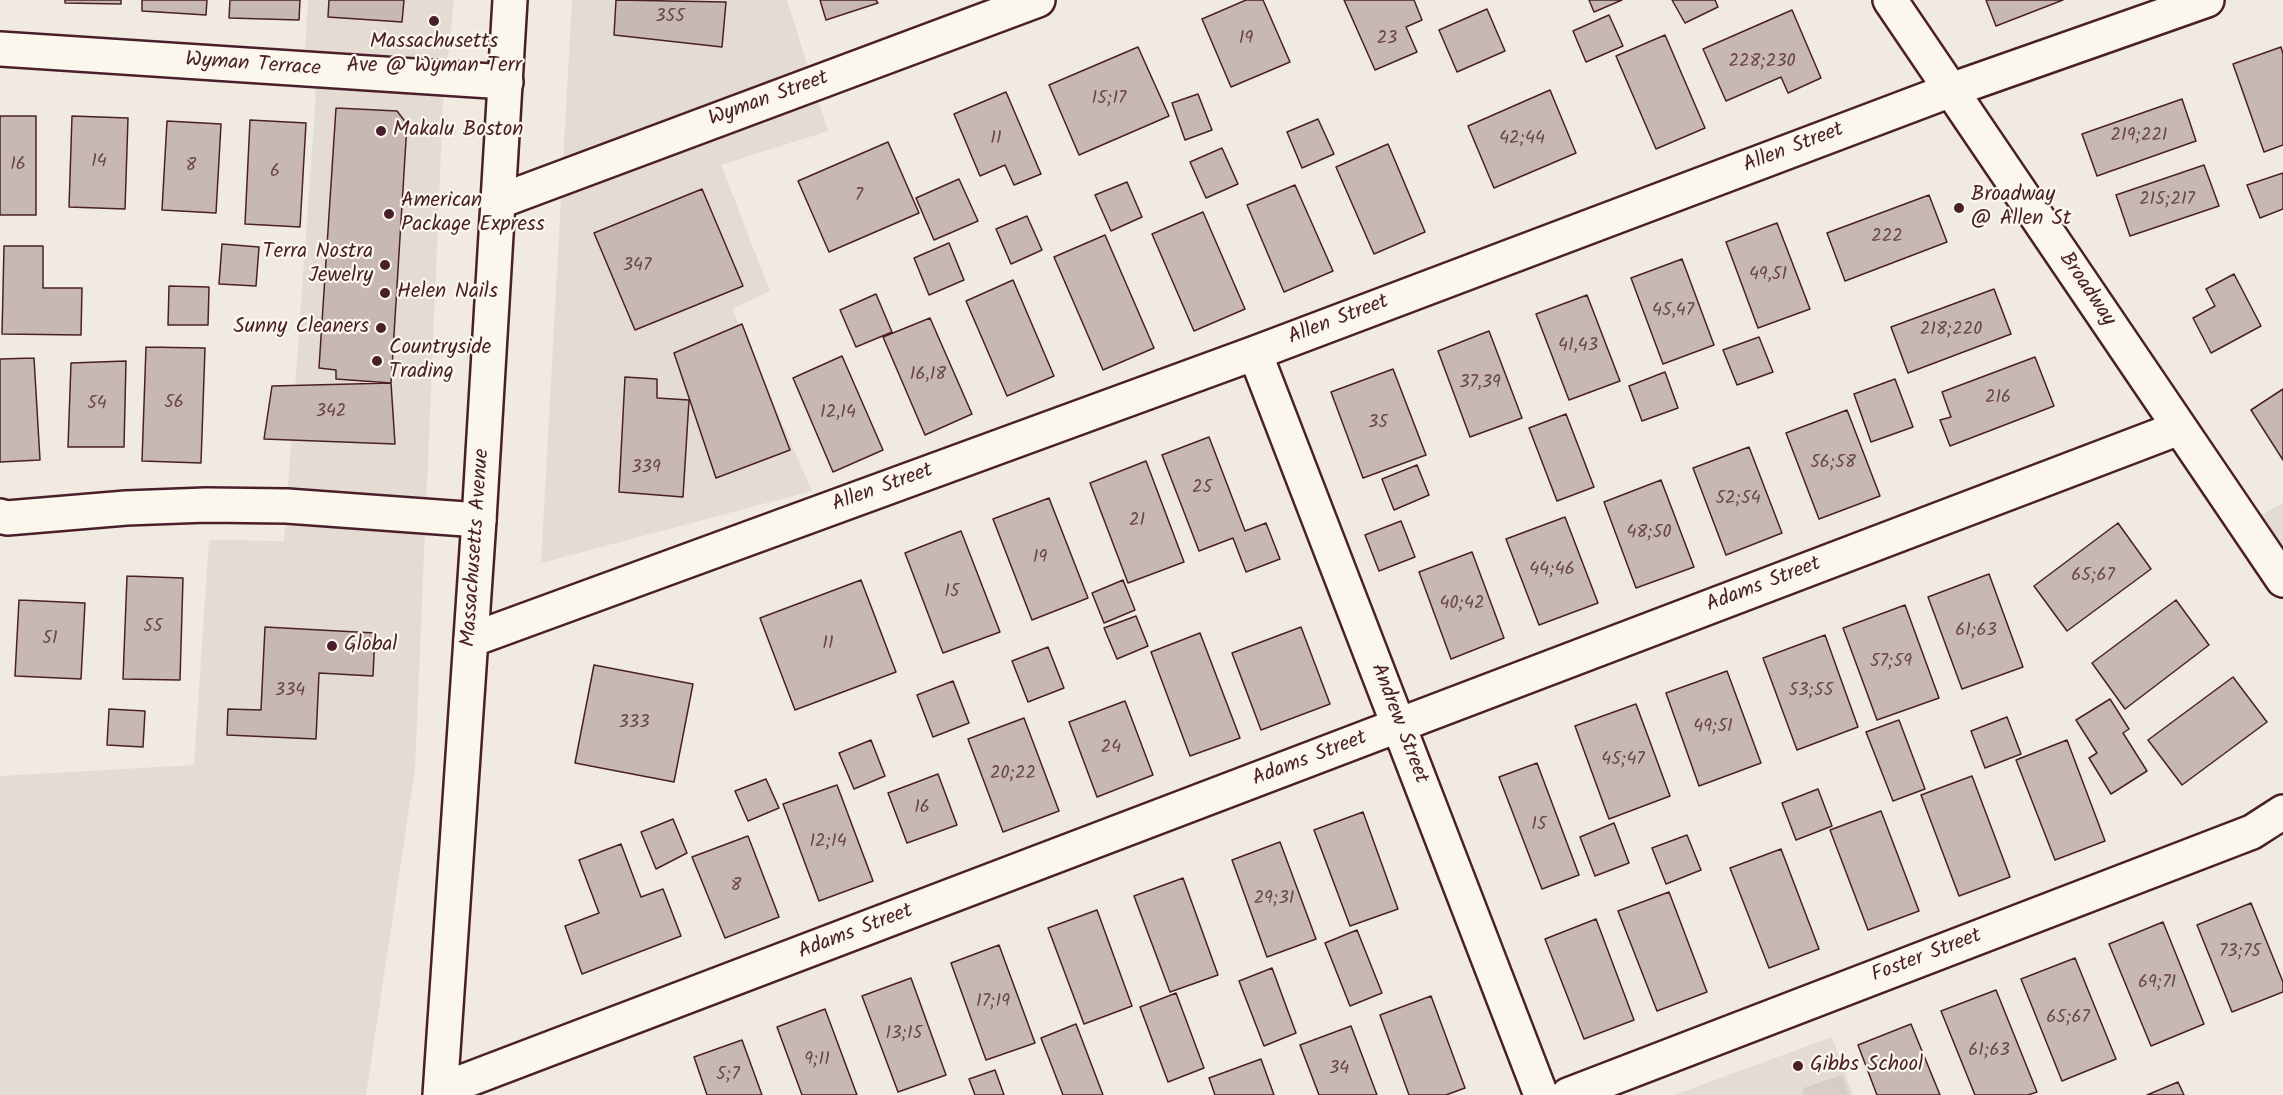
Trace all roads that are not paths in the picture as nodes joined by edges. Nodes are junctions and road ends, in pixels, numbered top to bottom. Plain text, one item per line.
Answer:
1 (510, 0) edge
2 (1038, 0) edge
3 (1890, 0) edge
4 (2207, 0) edge
5 (0, 49) edge
6 (506, 82) junction
7 (1951, 90) junction
8 (500, 201) junction
9 (1255, 353) junction
10 (2179, 428) junction
11 (0, 516) edge
12 (479, 520) junction
13 (2283, 580) edge
14 (471, 640) junction
15 (1399, 726) junction
16 (2283, 812) edge
17 (440, 1092) edge
18 (1541, 1095) edge
19 (1568, 1095) edge

1 - 6 main road, Massachusetts Avenue
2 - 8 main road, Wyman Street
3 - 7 main road, Broadway
4 - 7 main road, Allen Street
5 - 6 main road, Wyman Terrace
6 - 8 main road, Massachusetts Avenue
7 - 9 main road, Allen Street
7 - 10 main road, Broadway
8 - 12 main road, Massachusetts Avenue
9 - 14 main road, Allen Street
9 - 15 main road, Andrew Street
10 - 13 main road, Broadway
10 - 15 main road, Adams Street
11 - 12 main road
12 - 14 main road, Massachusetts Avenue
14 - 17 main road, Massachusetts Avenue
15 - 17 main road, Adams Street
15 - 18 main road, Andrew Street
16 - 19 main road, Foster Street

